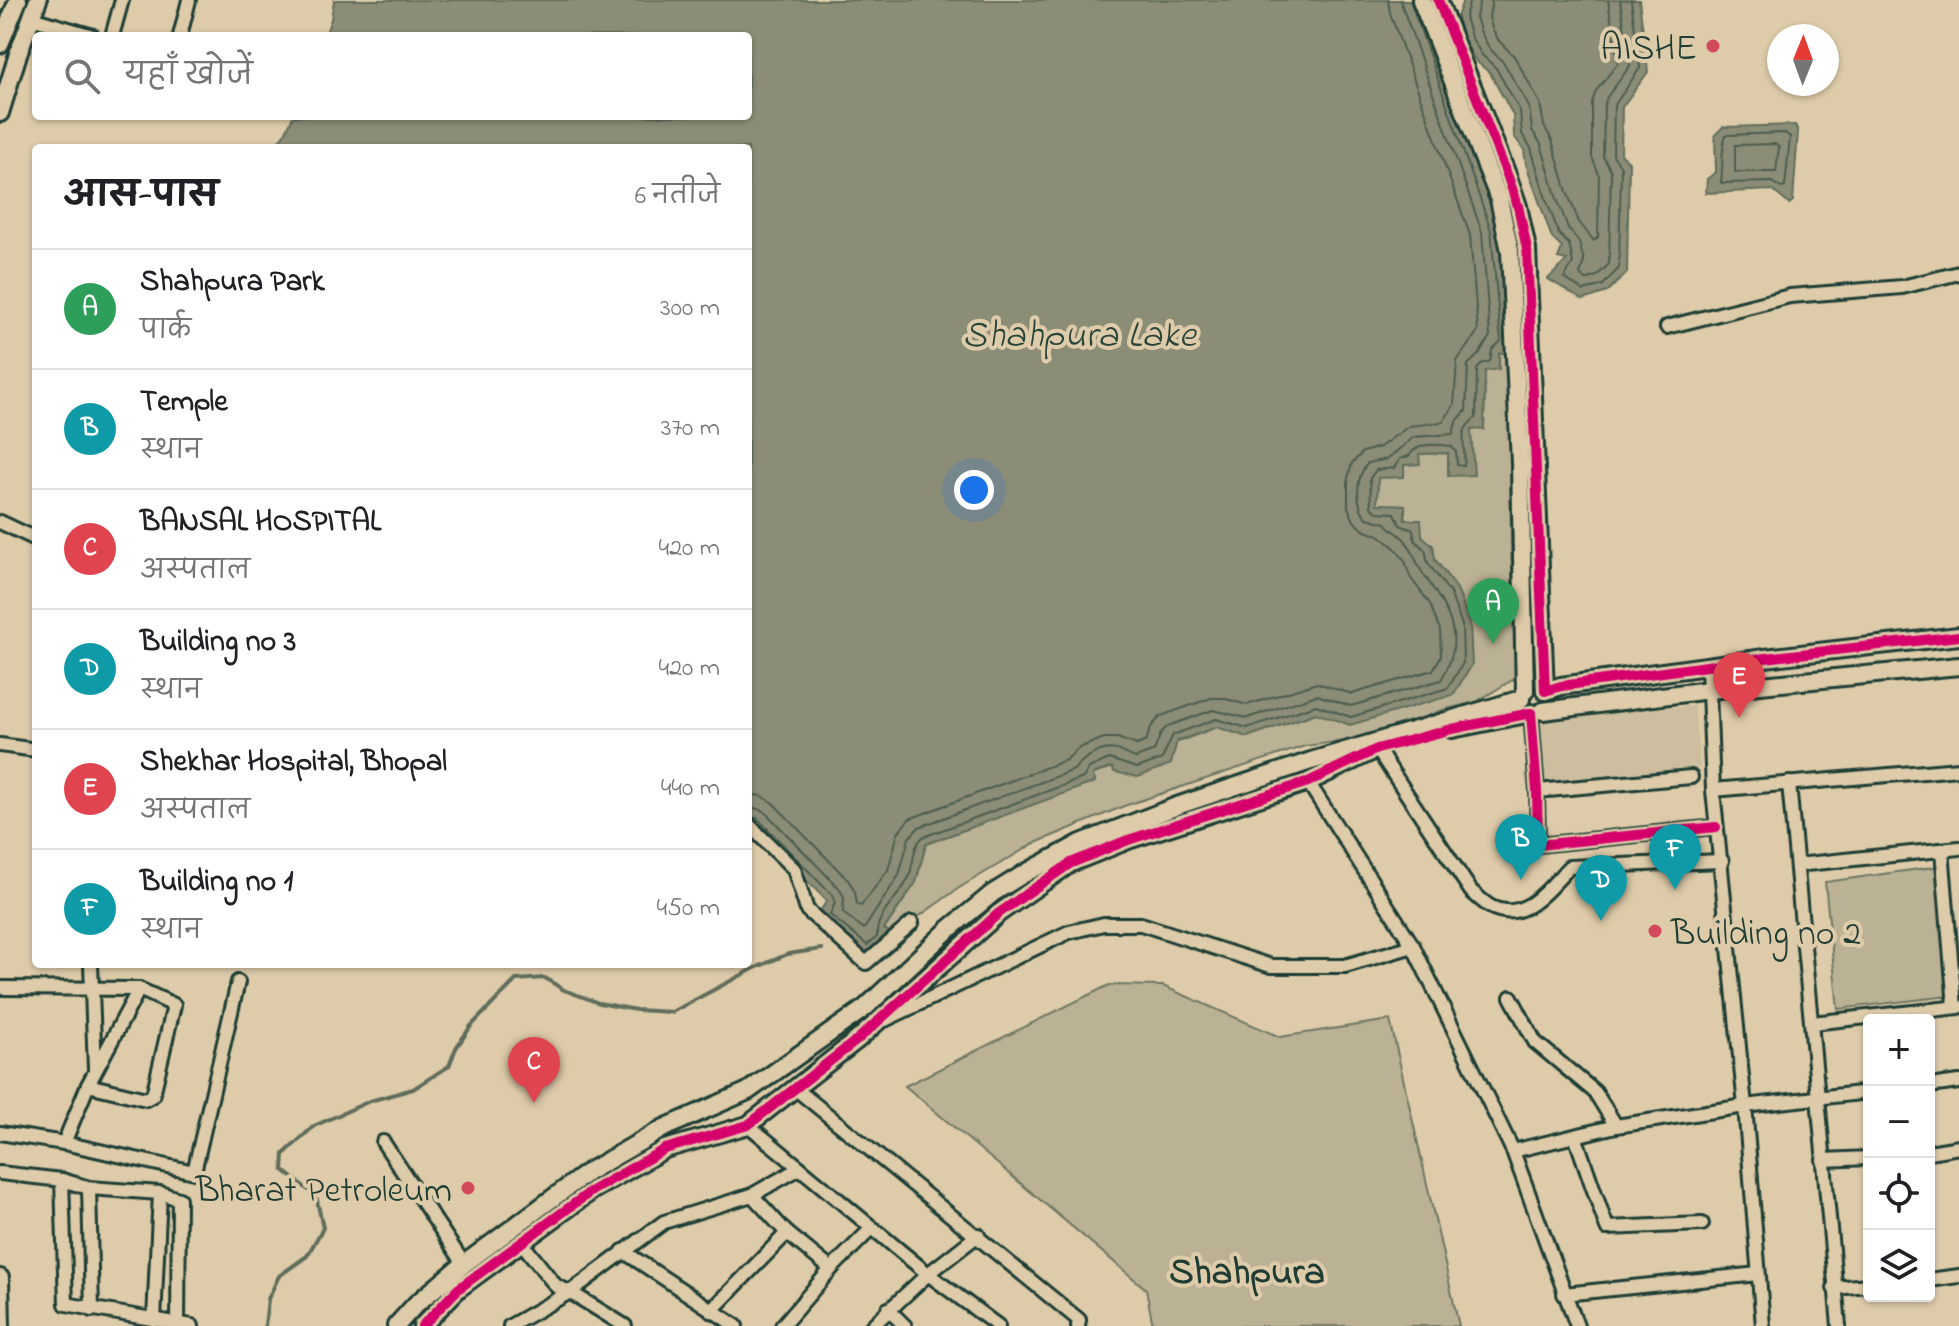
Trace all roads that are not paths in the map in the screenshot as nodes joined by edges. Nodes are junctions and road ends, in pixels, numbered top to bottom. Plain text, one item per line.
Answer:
1 (18, 0) edge
2 (38, 0) edge
3 (122, 0) edge
4 (189, 0) edge
5 (1421, 0) edge
6 (1438, 0) edge
7 (31, 18) junction
8 (79, 32) edge
9 (113, 32) edge
10 (181, 32) edge
11 (0, 44) edge
12 (0, 113) edge
13 (1959, 273) edge
14 (1667, 327) dead end
15 (0, 522) edge
16 (32, 537) edge
17 (1959, 636) edge
18 (1708, 666) junction
19 (1959, 666) edge
20 (1709, 690) junction
21 (1545, 691) junction
22 (1530, 704) junction
23 (0, 745) edge
24 (32, 749) edge
25 (1377, 749) junction
26 (1959, 769) edge
27 (1691, 777) dead end
28 (1308, 782) junction
29 (1789, 783) junction
30 (1713, 790) junction
31 (1537, 791) junction
32 (1716, 827) junction
33 (752, 828) edge
34 (1959, 848) edge
35 (1942, 850) junction
36 (1722, 861) junction
37 (1797, 865) junction
38 (912, 923) dead end
39 (1413, 946) junction
40 (91, 968) edge
41 (238, 982) dead end
42 (91, 987) junction
43 (0, 988) edge
44 (139, 989) junction
45 (1511, 997) dead end
46 (1957, 1007) edge
47 (865, 1008) junction
48 (1812, 1023) junction
49 (870, 1027) junction
50 (95, 1072) junction
51 (1959, 1082) edge
52 (88, 1085) junction
53 (1935, 1085) edge
54 (796, 1089) junction
55 (1863, 1093) edge
56 (1817, 1098) junction
57 (1745, 1106) junction
58 (748, 1125) junction
59 (1616, 1126) junction
60 (0, 1133) edge
61 (1575, 1136) junction
62 (383, 1142) dead end
63 (64, 1143) junction
64 (1959, 1147) edge
65 (1513, 1151) junction
66 (1935, 1151) edge
67 (1863, 1158) edge
68 (1823, 1160) junction
69 (800, 1168) junction
70 (0, 1173) edge
71 (62, 1180) junction
72 (89, 1188) junction
73 (160, 1193) junction
74 (752, 1195) junction
75 (1702, 1224) dead end
76 (872, 1228) junction
77 (787, 1233) junction
78 (978, 1235) junction
79 (521, 1242) junction
80 (623, 1251) junction
81 (464, 1264) junction
82 (831, 1269) junction
83 (928, 1274) junction
84 (1758, 1274) junction
85 (1959, 1276) edge
86 (0, 1278) edge
87 (1935, 1279) edge
88 (1863, 1286) edge
89 (1834, 1288) junction
90 (570, 1292) junction
91 (1564, 1294) junction
92 (888, 1309) junction
93 (92, 1310) junction
94 (711, 1311) junction
95 (154, 1320) junction
96 (178, 1324) edge
97 (1, 1326) edge
98 (192, 1326) edge
99 (396, 1326) edge
100 (422, 1326) edge
101 (510, 1326) edge
102 (625, 1326) edge
103 (736, 1326) edge
104 (782, 1326) edge
105 (872, 1326) edge
106 (905, 1326) edge
107 (998, 1326) edge
108 (1078, 1326) edge
109 (1577, 1326) edge
110 (1763, 1326) edge
111 (1839, 1326) edge

1 - 11 street
2 - 7 street
3 - 9 street
4 - 10 street
5 - 22 street
6 - 21 street
7 - 8 street
7 - 12 street
13 - 14 street
15 - 16 street
17 - 18 street
18 - 20 street
18 - 21 street
19 - 20 street
20 - 22 street
20 - 30 street
21 - 22 street
22 - 25 street
22 - 31 street
22 - 47 street
23 - 24 street
25 - 28 street
25 - 36 street
26 - 29 street
27 - 31 street
28 - 39 street
28 - 49 street
29 - 30 street
29 - 37 street
30 - 32 street
31 - 32 street
32 - 36 street
33 - 38 street
34 - 35 street
35 - 37 street
35 - 46 street
36 - 57 street
37 - 48 street
39 - 49 street
39 - 65 street
40 - 42 street
41 - 63 street
42 - 43 street
42 - 44 street
42 - 50 street
44 - 50 street
44 - 52 street
45 - 59 street
46 - 48 street
47 - 49 street
47 - 81 street
48 - 56 street
49 - 54 street
50 - 52 street
51 - 53 street
52 - 63 street
54 - 58 street
54 - 78 street
55 - 56 street
56 - 57 street
56 - 68 street
57 - 59 street
57 - 84 street
58 - 69 street
58 - 79 street
59 - 61 street
60 - 63 street
61 - 65 street
61 - 75 street
62 - 81 street
64 - 66 street
65 - 91 street
67 - 68 street
68 - 89 street
69 - 74 street
69 - 76 street
70 - 71 street
71 - 72 street
71 - 93 street
72 - 73 street
72 - 93 street
73 - 95 street
73 - 96 street
74 - 77 street
74 - 80 street
76 - 82 street
76 - 83 street
77 - 82 street
77 - 94 street
78 - 83 street
78 - 108 street
79 - 90 street
79 - 100 street
80 - 90 street
80 - 94 street
81 - 99 street
82 - 104 street
83 - 92 street
83 - 107 street
84 - 91 street
84 - 110 street
85 - 87 street
86 - 97 street
88 - 89 street
89 - 111 street
90 - 101 street
90 - 102 street
91 - 109 street
92 - 105 street
92 - 106 street
93 - 95 street
94 - 103 street
95 - 96 street
96 - 98 street

